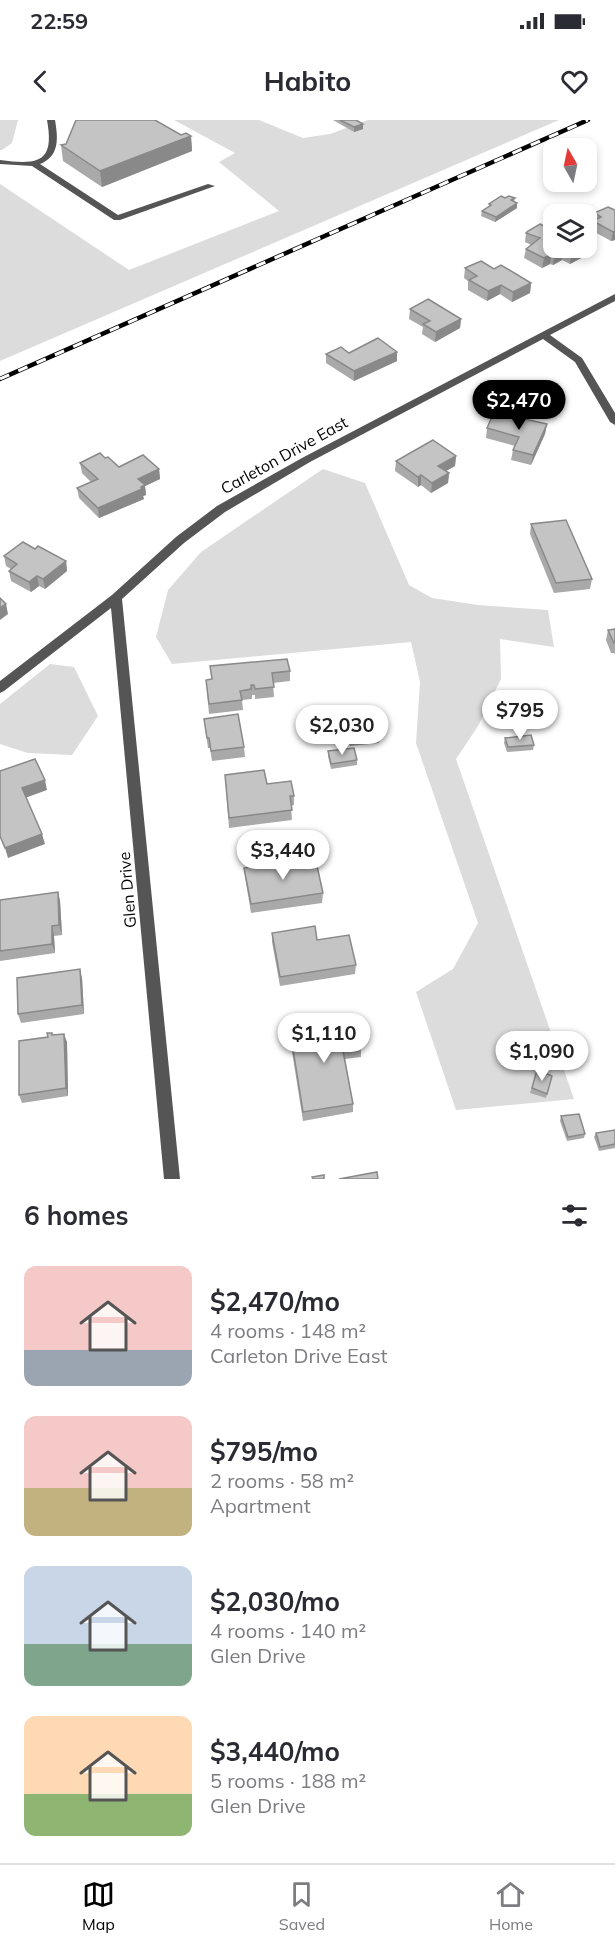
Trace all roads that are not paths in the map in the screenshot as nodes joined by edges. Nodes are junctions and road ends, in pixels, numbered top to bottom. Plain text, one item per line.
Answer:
1 (51, 120) edge
2 (0, 162) edge
3 (34, 165) junction
4 (211, 186) dead end
5 (615, 297) edge
6 (544, 335) junction
7 (615, 422) edge
8 (116, 598) junction
9 (0, 688) edge
10 (172, 1179) edge

1 - 3 street
2 - 3 street
3 - 4 street
5 - 6 street, Carleton Drive East
6 - 7 street
6 - 8 street, Carleton Drive East
8 - 9 street, Carleton Drive East
8 - 10 street, Glen Drive

